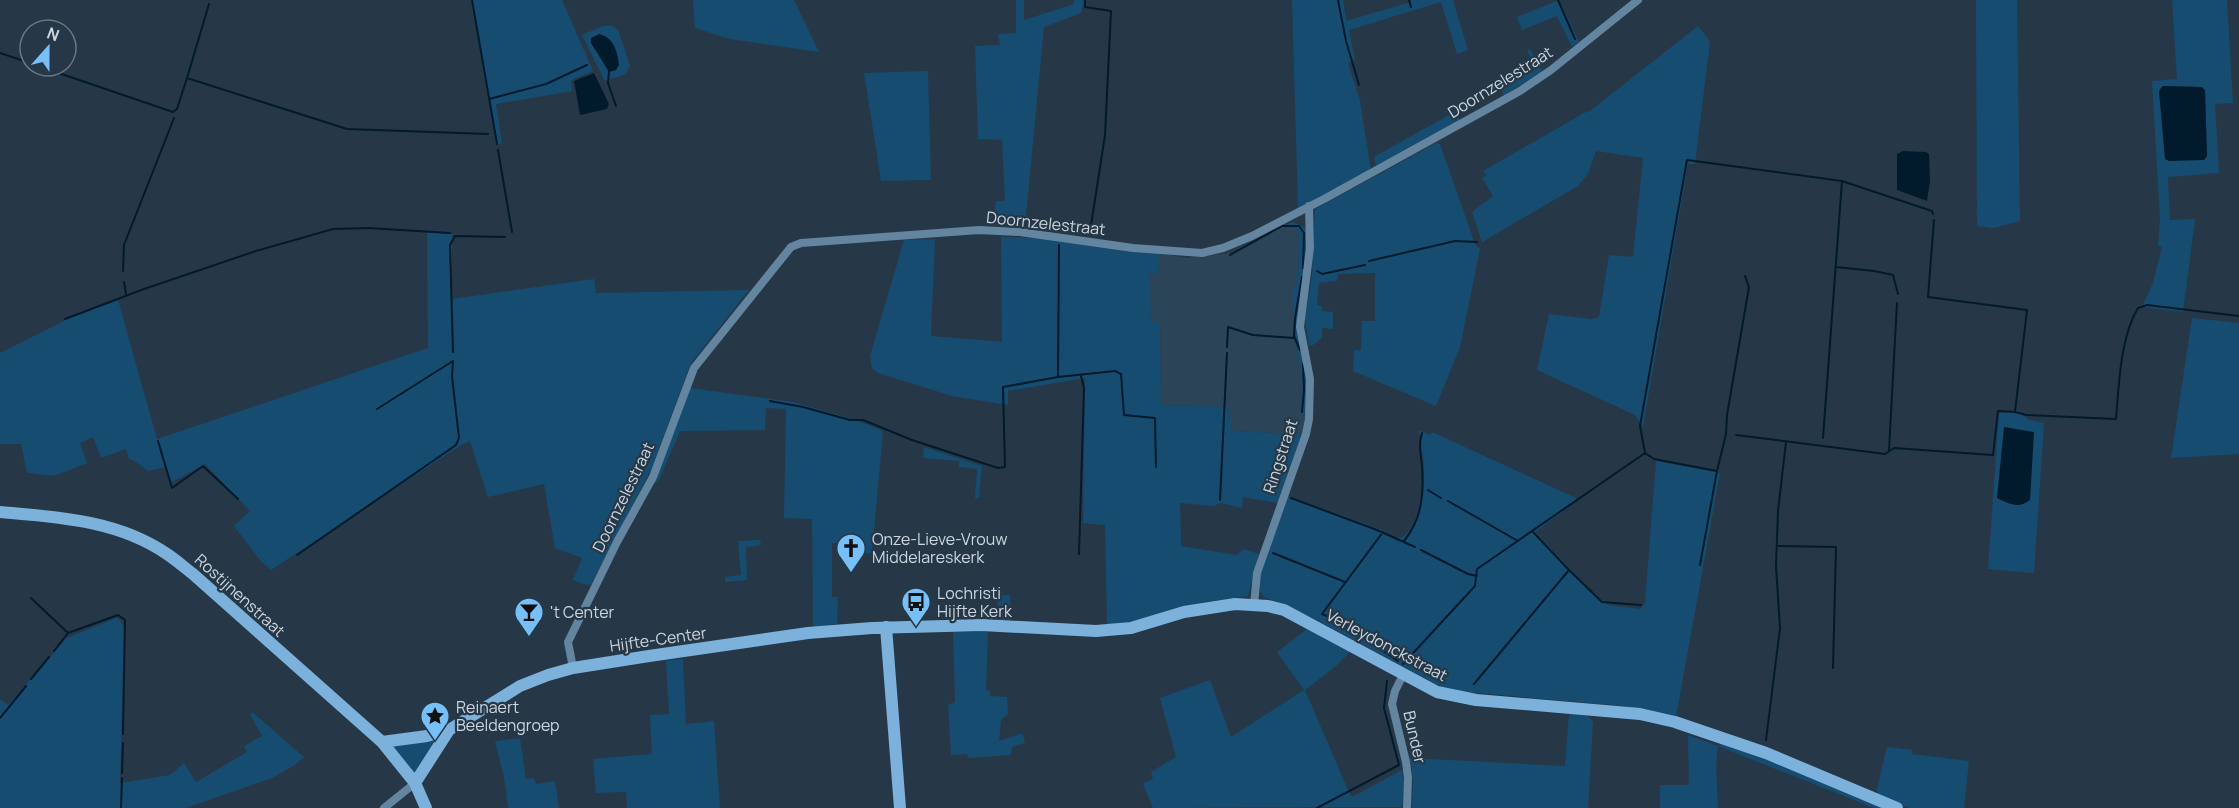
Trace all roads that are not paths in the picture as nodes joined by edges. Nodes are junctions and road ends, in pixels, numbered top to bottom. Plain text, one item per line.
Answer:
1 (1638, 0) edge
2 (1309, 206) junction
3 (1291, 216) junction
4 (1310, 227) junction
5 (0, 512) edge
6 (1254, 605) junction
7 (886, 627) junction
8 (573, 668) junction
9 (1403, 675) junction
10 (449, 730) junction
11 (382, 742) junction
12 (415, 783) junction
13 (384, 808) edge
14 (426, 808) edge
15 (900, 808) edge
16 (1407, 808) edge
17 (1897, 808) edge

1 - 2 street, Doornzelestraat
2 - 3 street, Doornzelestraat
2 - 4 street, Ringstraat
3 - 4 street
3 - 8 street, Doornzelestraat
4 - 6 street, Ringstraat
5 - 11 street, Rostijnenstraat
6 - 7 street, Verleydonckstraat
6 - 9 street, Verleydonckstraat
7 - 8 street, Hijfte-Center
7 - 15 street
8 - 10 street, Hijfte-Center
9 - 16 street, Bunder
9 - 17 street, Verleydonckstraat
10 - 11 street, Hijfte-Center
10 - 12 street, Hijfte-Center
11 - 12 street, Rostijnenstraat
12 - 13 street
12 - 14 street, Rostijnenstraat

